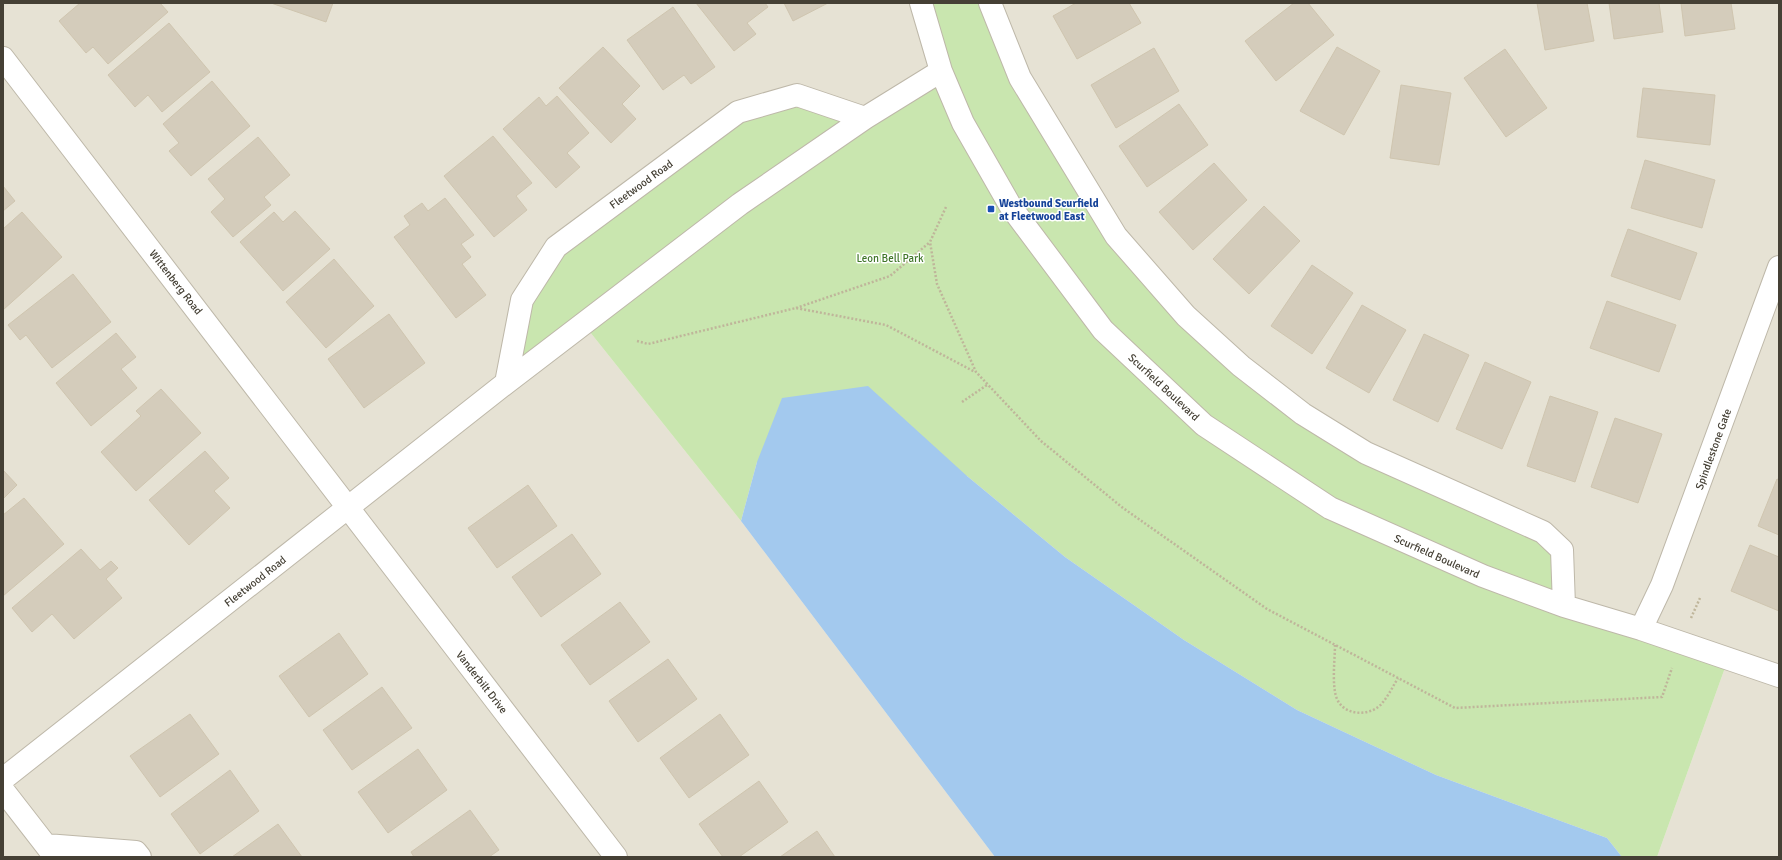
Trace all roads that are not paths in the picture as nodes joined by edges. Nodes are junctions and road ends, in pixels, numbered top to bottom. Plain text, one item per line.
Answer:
1 (921, 3) edge
2 (990, 3) edge
3 (3, 58) edge
4 (941, 71) junction
5 (865, 118) junction
6 (1779, 267) edge
7 (506, 383) junction
8 (348, 507) junction
9 (1564, 606) junction
10 (1641, 629) junction
11 (1779, 676) edge
12 (3, 779) edge
13 (3, 790) edge
14 (51, 851) edge
15 (140, 857) edge
16 (616, 857) edge

1 - 4 street, Scurfield Boulevard
2 - 9 street
3 - 8 street, Wittenberg Road
4 - 5 street, Fleetwood Road
4 - 9 street, Scurfield Boulevard
5 - 7 street, Fleetwood Road
5 - 7 street, Fleetwood Road
6 - 10 street, Spindlestone Gate
7 - 8 street, Fleetwood Road
8 - 12 street, Fleetwood Road
8 - 16 street, Vanderbilt Drive
9 - 10 street, Scurfield Boulevard
10 - 11 street, Scurfield Boulevard
13 - 14 street
14 - 15 street

